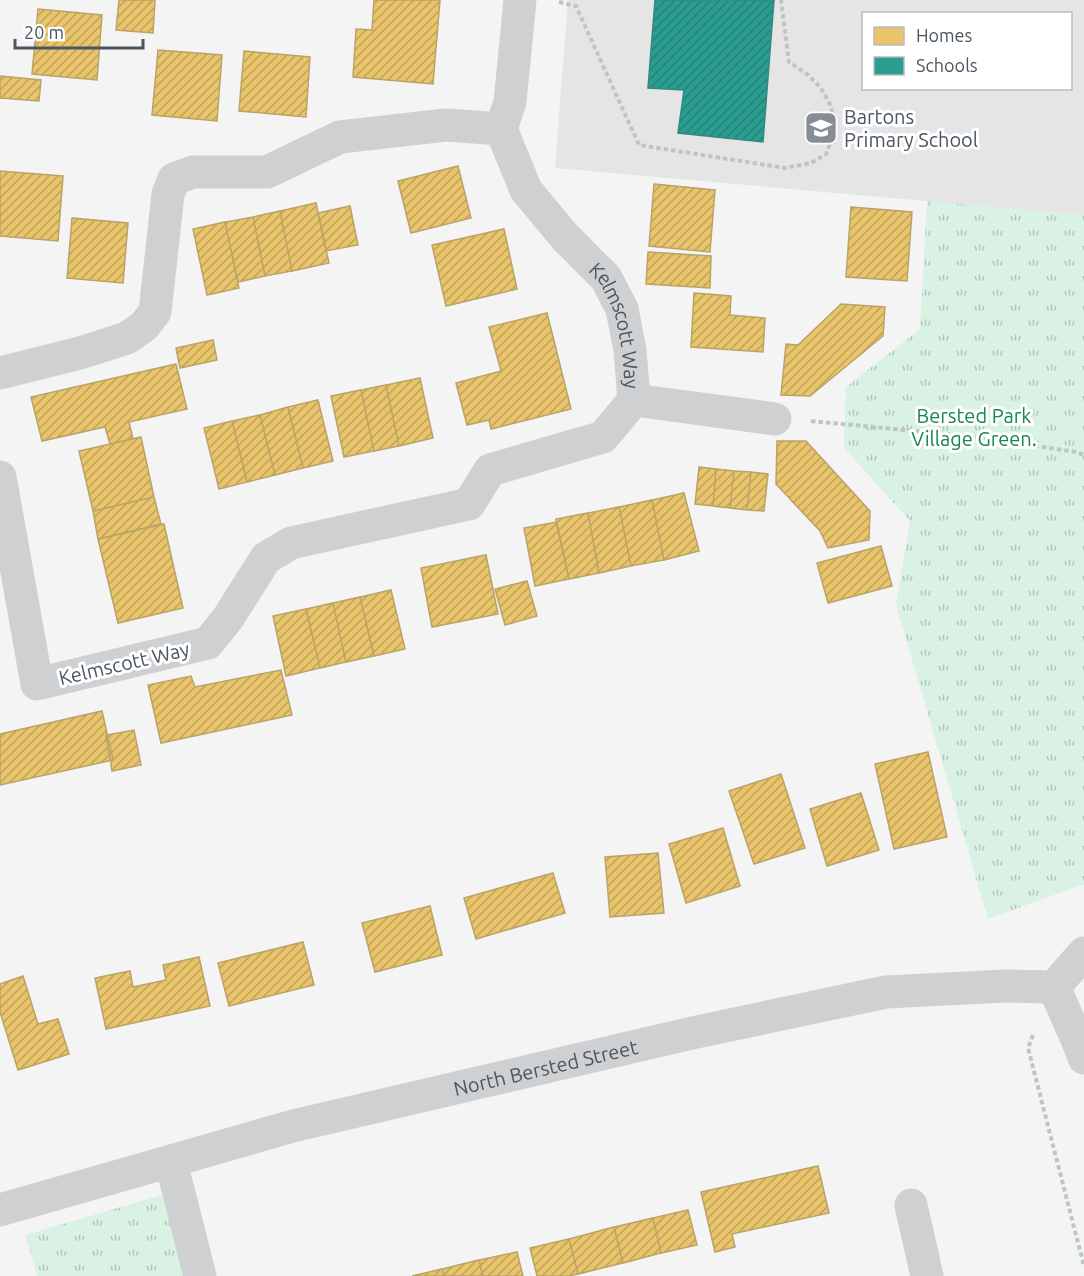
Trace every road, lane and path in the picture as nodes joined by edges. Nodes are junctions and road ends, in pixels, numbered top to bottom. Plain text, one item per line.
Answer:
1 (520, 0) edge
2 (550, 0) edge
3 (781, 0) edge
4 (501, 129) junction
5 (0, 372) edge
6 (634, 400) junction
7 (775, 419) joint
8 (1084, 455) edge
9 (0, 477) edge
10 (1084, 952) edge
11 (1054, 987) junction
12 (1084, 1058) edge
13 (171, 1162) junction
14 (912, 1205) dead end
15 (0, 1210) edge
16 (1084, 1266) edge
17 (200, 1276) edge
18 (927, 1276) edge

1 - 4 street
2 - 3 path
4 - 5 street
4 - 6 street, Kelmscott Way
6 - 7 street
6 - 9 street, Kelmscott Way
7 - 8 path
10 - 11 street
11 - 12 street
11 - 13 street, North Bersted Street
11 - 16 path
13 - 15 street, North Bersted Street
13 - 17 street
14 - 18 street

